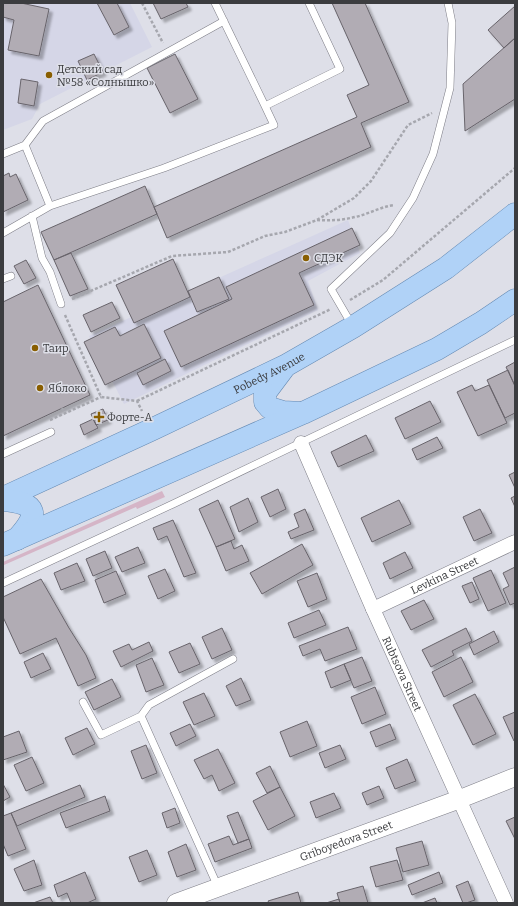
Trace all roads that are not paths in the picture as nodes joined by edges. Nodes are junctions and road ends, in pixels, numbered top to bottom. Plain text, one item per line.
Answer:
1 (215, 3) edge
2 (309, 3) edge
3 (448, 3) edge
4 (224, 21) junction
5 (265, 106) junction
6 (25, 145) junction
7 (3, 154) edge
8 (50, 206) junction
9 (515, 214) edge
10 (32, 216) junction
11 (3, 233) edge
12 (11, 276) dead end
13 (3, 279) edge
14 (515, 300) edge
15 (61, 304) road end
16 (353, 327) junction
17 (515, 340) edge
18 (285, 366) junction
19 (302, 413) junction
20 (51, 432) dead end
21 (301, 443) junction
22 (3, 454) edge
23 (3, 499) edge
24 (10, 542) edge
25 (515, 542) edge
26 (3, 583) edge
27 (373, 609) junction
28 (233, 659) dead end
29 (83, 702) dead end
30 (141, 716) junction
31 (515, 777) edge
32 (460, 799) junction
33 (218, 887) junction
34 (176, 903) edge
35 (506, 903) edge

1 - 4 lane
2 - 5 lane
3 - 16 lane
4 - 5 lane
4 - 6 lane
5 - 8 lane
6 - 7 lane
6 - 8 lane
8 - 10 lane
9 - 16 main road, Pobedy Avenue
10 - 11 lane
10 - 15 lane
12 - 13 lane
14 - 19 main road
16 - 18 main road, Pobedy Avenue
17 - 21 lane
18 - 19 main road
18 - 23 main road, Pobedy Avenue
19 - 24 main road
20 - 22 lane
21 - 26 lane
21 - 27 street, Rubtsova Street
23 - 24 main road
25 - 27 street, Levkina Street
27 - 32 street, Rubtsova Street
28 - 30 lane
29 - 30 lane
30 - 33 lane
31 - 32 street, Griboyedova Street
32 - 33 street, Griboyedova Street
32 - 35 street, Rubtsova Street
33 - 34 street, Griboyedova Street

